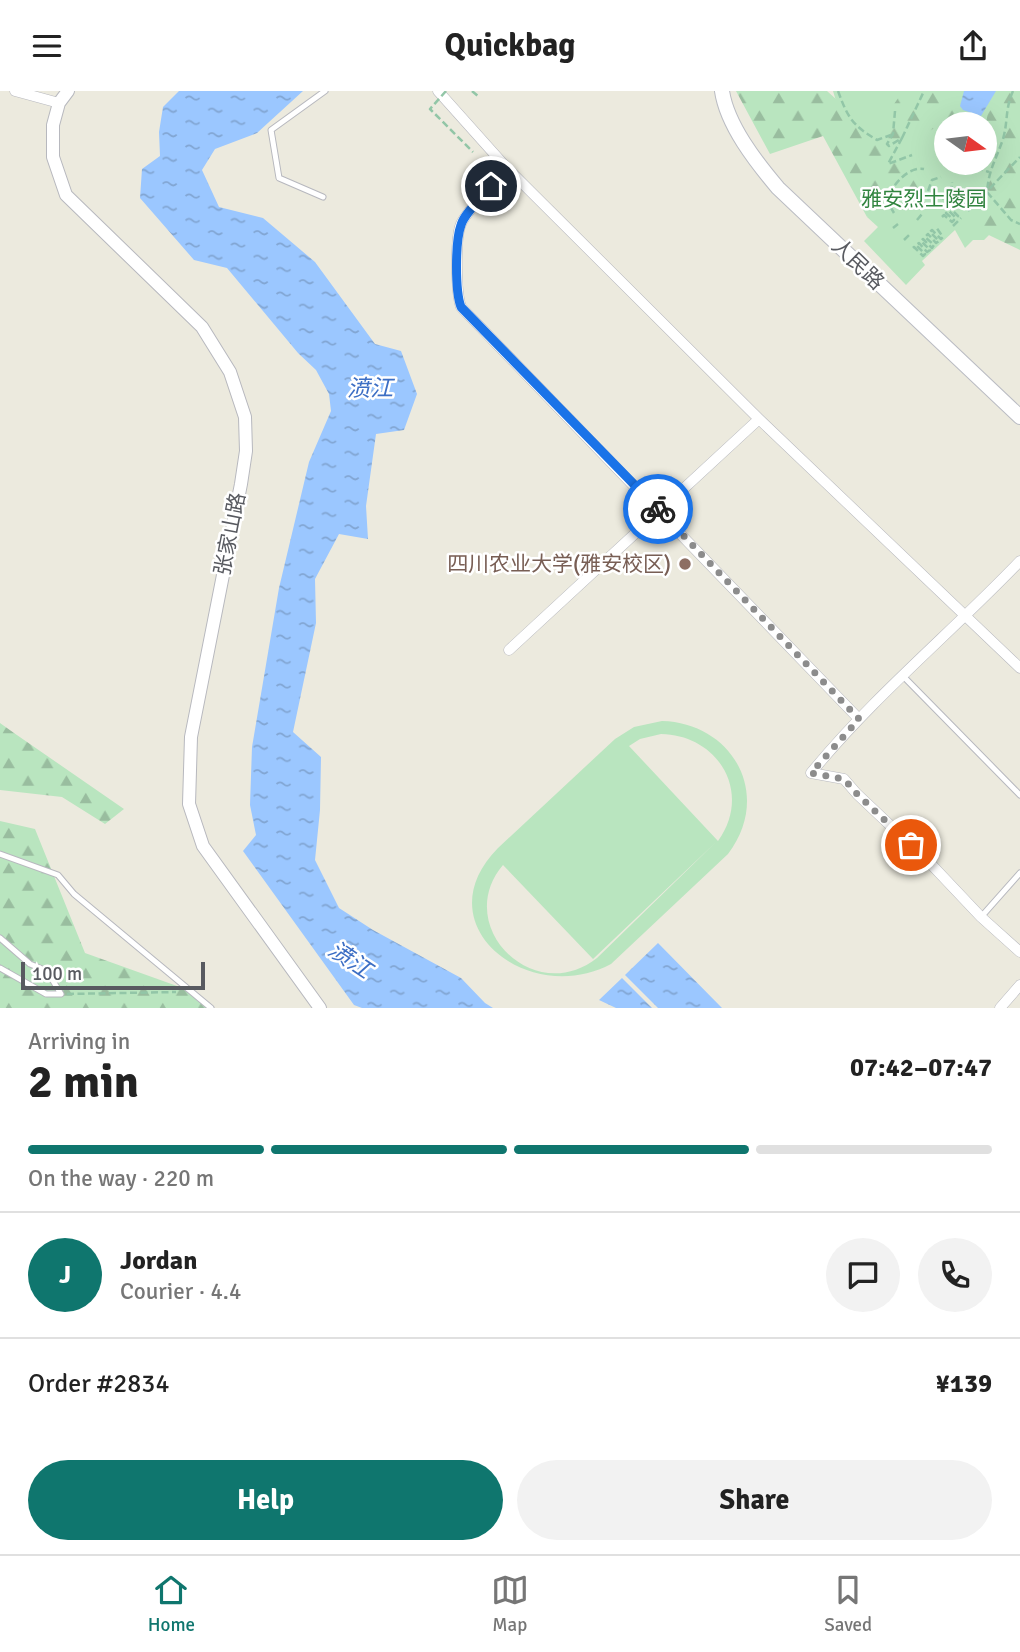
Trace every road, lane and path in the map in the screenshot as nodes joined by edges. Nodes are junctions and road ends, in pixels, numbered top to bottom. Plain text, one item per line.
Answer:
1 (15, 91) edge
2 (68, 91) edge
3 (325, 91) edge
4 (438, 91) edge
5 (446, 91) edge
6 (472, 91) edge
7 (722, 91) edge
8 (838, 91) edge
9 (924, 91) edge
10 (1013, 91) edge
11 (479, 97) dead end
12 (59, 103) junction
13 (895, 111) dead end
14 (892, 134) junction
15 (902, 138) junction
16 (998, 151) edge
17 (473, 152) dead end
18 (912, 155) dead end
19 (1020, 157) edge
20 (506, 167) junction
21 (924, 169) dead end
22 (989, 175) edge
23 (941, 177) dead end
24 (952, 182) dead end
25 (963, 189) dead end
26 (928, 191) dead end
27 (987, 192) junction
28 (323, 197) dead end
29 (942, 199) dead end
30 (968, 211) dead end
31 (894, 213) dead end
32 (922, 214) dead end
33 (942, 217) dead end
34 (961, 218) dead end
35 (917, 220) dead end
36 (898, 224) dead end
37 (1020, 224) edge
38 (953, 226) dead end
39 (936, 227) dead end
40 (893, 228) dead end
41 (909, 235) dead end
42 (904, 240) dead end
43 (913, 249) dead end
44 (1020, 417) edge
45 (759, 419) junction
46 (660, 511) junction
47 (1020, 561) edge
48 (966, 616) junction
49 (509, 650) dead end
50 (1020, 668) edge
51 (902, 675) junction
52 (859, 719) junction
53 (1020, 795) edge
54 (0, 855) edge
55 (1020, 873) edge
56 (981, 917) junction
57 (0, 938) edge
58 (1020, 952) edge
59 (0, 968) edge
60 (1020, 985) edge
61 (191, 991) junction
62 (61, 994) junction
63 (211, 1008) edge
64 (320, 1008) edge
65 (1000, 1008) edge

1 - 12 street
2 - 12 street, 张家山路
3 - 28 lane
4 - 20 street
5 - 17 path, bridge
6 - 11 path
7 - 44 main road, 人民路
8 - 14 path
9 - 15 path
10 - 16 path
12 - 64 street, 张家山路
13 - 14 path
14 - 15 path
15 - 18 path
19 - 27 path
20 - 45 street
20 - 46 street
21 - 31 path
22 - 27 path
23 - 26 path
24 - 29 path
25 - 33 path
27 - 30 path
27 - 37 path
32 - 35 path
34 - 38 path
36 - 40 path
39 - 43 path
41 - 42 path
45 - 46 street
45 - 48 street
46 - 49 street
46 - 52 street
47 - 48 street
48 - 50 street
48 - 51 street
51 - 52 street
51 - 53 lane
52 - 56 street
54 - 61 lane
55 - 56 lane
56 - 58 street
57 - 62 lane
59 - 62 lane
60 - 65 street
61 - 62 path
61 - 63 lane

